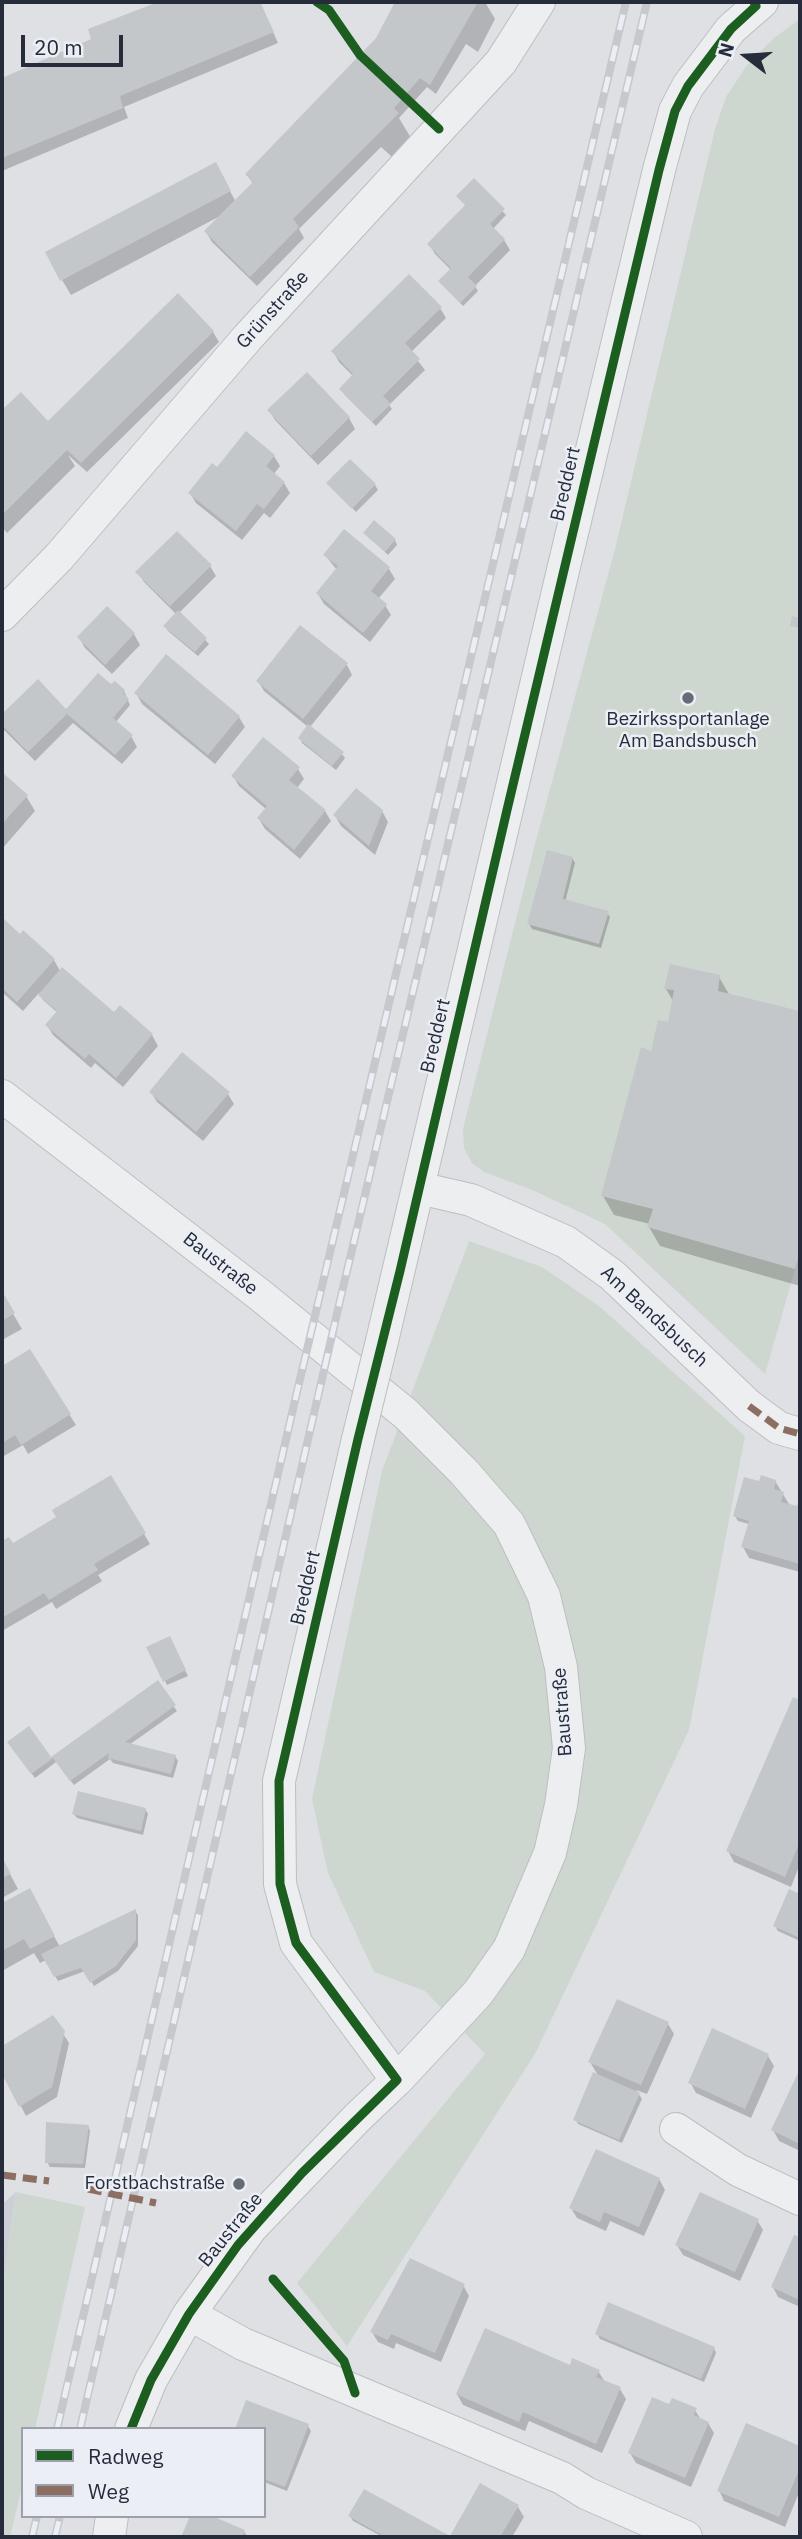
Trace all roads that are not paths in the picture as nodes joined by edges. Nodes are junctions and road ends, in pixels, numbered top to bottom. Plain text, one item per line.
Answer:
1 (539, 2) edge
2 (757, 3) edge
3 (2, 615) edge
4 (2, 1096) edge
5 (419, 1188) junction
6 (800, 1434) edge
7 (397, 2080) junction
8 (676, 2129) dead end
9 (800, 2199) edge
10 (189, 2314) junction
11 (132, 2427) edge
12 (112, 2518) edge
13 (681, 2536) edge
14 (109, 2537) edge

1 - 3 street, Grünstraße
2 - 5 street, Breddert
4 - 7 street, Baustraße
5 - 6 street, Am Bandsbusch
5 - 7 street, Breddert, bridge
7 - 10 street, Baustraße
8 - 9 street
10 - 11 street, Baustraße
10 - 13 street
12 - 14 street

